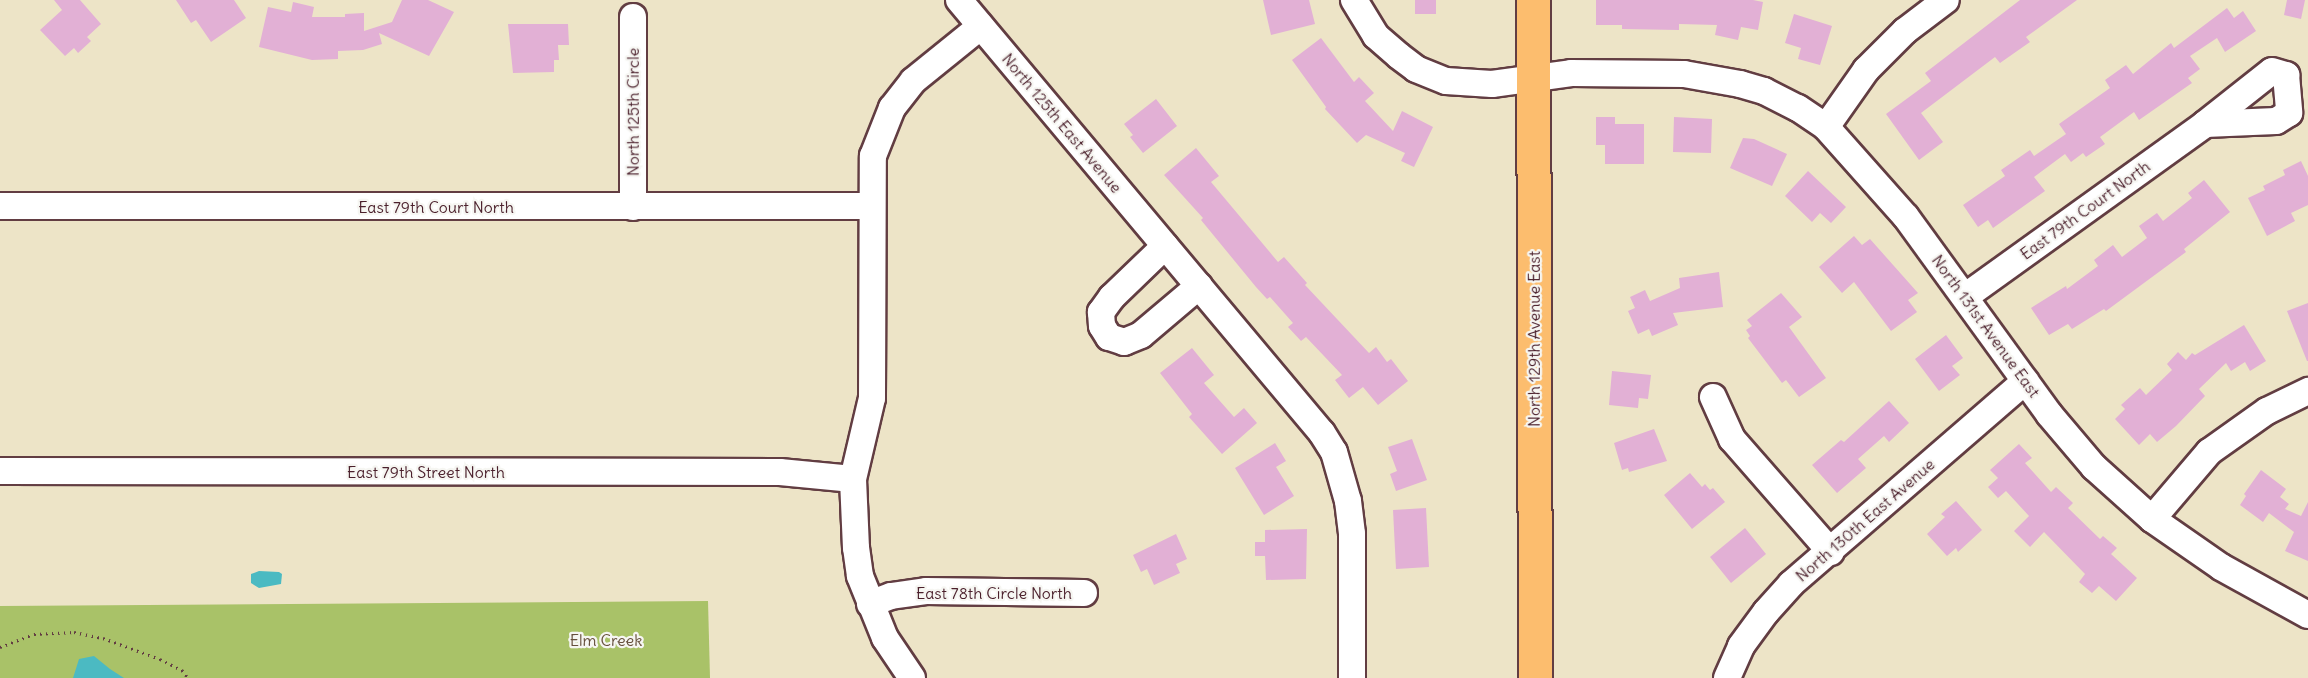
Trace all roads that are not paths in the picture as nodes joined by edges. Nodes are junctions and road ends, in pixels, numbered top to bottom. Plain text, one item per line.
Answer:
1 (959, 0) edge
2 (1354, 0) edge
3 (1533, 0) edge
4 (1946, 0) edge
5 (633, 17) dead end
6 (981, 26) junction
7 (1533, 79) junction
8 (2205, 124) dead end
9 (1826, 127) junction
10 (0, 206) edge
11 (872, 206) junction
12 (633, 207) junction
13 (1165, 246) junction
14 (1198, 286) junction
15 (1966, 296) junction
16 (2025, 381) junction
17 (2308, 391) edge
18 (1713, 397) dead end
19 (0, 471) edge
20 (852, 479) junction
21 (2152, 519) junction
22 (1830, 552) junction
23 (1084, 593) dead end
24 (870, 604) junction
25 (2308, 615) edge
26 (912, 678) edge
27 (1352, 678) edge
28 (1535, 678) edge
29 (1727, 678) edge

1 - 6 street, North 125th East Avenue
2 - 7 street, North 131st Avenue East
3 - 7 main road, North 129th Avenue East
4 - 9 street
5 - 12 street, North 125th Circle
6 - 11 street
6 - 13 street, North 125th East Avenue
7 - 9 street, North 131st Avenue East
7 - 28 main road, North 129th Avenue East
8 - 15 street, East 79th Court North
9 - 15 street, North 131st Avenue East
10 - 12 street, East 79th Court North
11 - 12 street, East 79th Court North
11 - 20 street
13 - 14 street, North 125th East Avenue
13 - 14 street
14 - 27 street, North 125th East Avenue
15 - 16 street, North 131st Avenue East
16 - 21 street, North 131st Avenue East
16 - 22 street, North 130th East Avenue
17 - 21 street
18 - 22 street
19 - 20 street, East 79th Street North
20 - 24 street
21 - 25 street, North 131st Avenue East
22 - 29 street, North 130th East Avenue
23 - 24 street, East 78th Circle North
24 - 26 street

